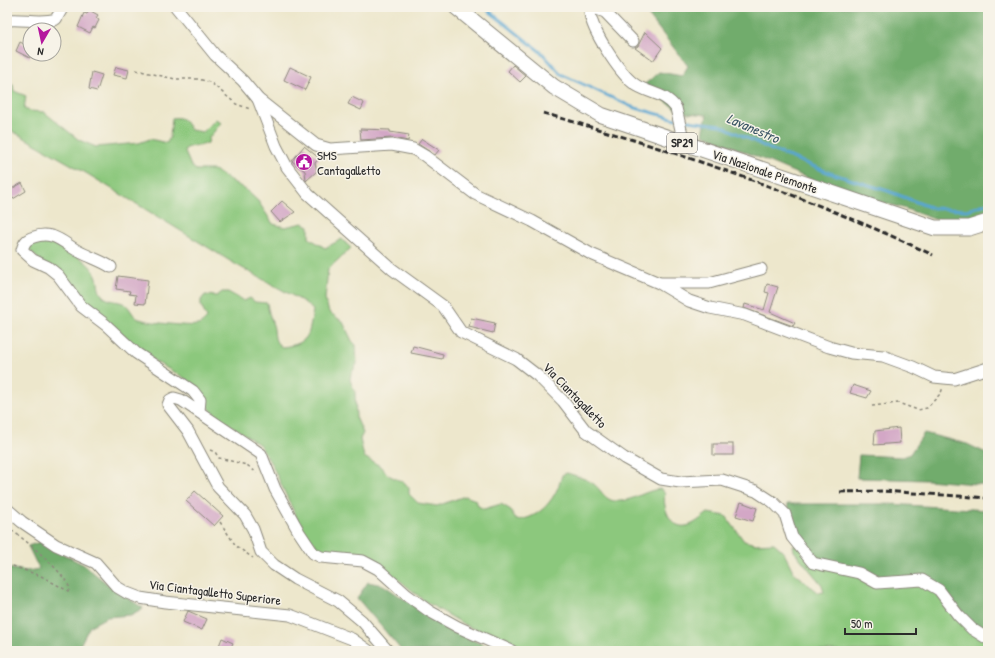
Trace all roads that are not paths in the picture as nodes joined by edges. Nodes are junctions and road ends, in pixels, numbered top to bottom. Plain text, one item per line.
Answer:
1 (63, 7) edge
2 (176, 7) edge
3 (456, 7) edge
4 (7, 20) edge
5 (633, 41) dead end
6 (259, 103) junction
7 (683, 139) junction
8 (988, 222) edge
9 (111, 267) dead end
10 (761, 269) dead end
11 (659, 283) junction
12 (988, 368) edge
13 (199, 411) junction
14 (7, 509) edge
15 (988, 639) edge
16 (369, 651) edge
17 (388, 651) edge
18 (512, 651) edge

1 - 4 street
2 - 6 street, Via Ciantagalletto
3 - 7 main road, Via Nazionale Piemonte / SP29
5 - 7 street
6 - 11 street, Via Ciantagalletto
6 - 15 street, Via Ciantagalletto
7 - 8 main road, Via Nazionale Piemonte / SP29
9 - 13 street
10 - 11 street, Via Ciantagalletto
11 - 12 street, Via Ciantagalletto
13 - 17 street, Via Ciantagalletto Superiore
13 - 18 street, Via Ciantagalletto Superiore
14 - 16 street, Via Ciantagalletto Superiore

